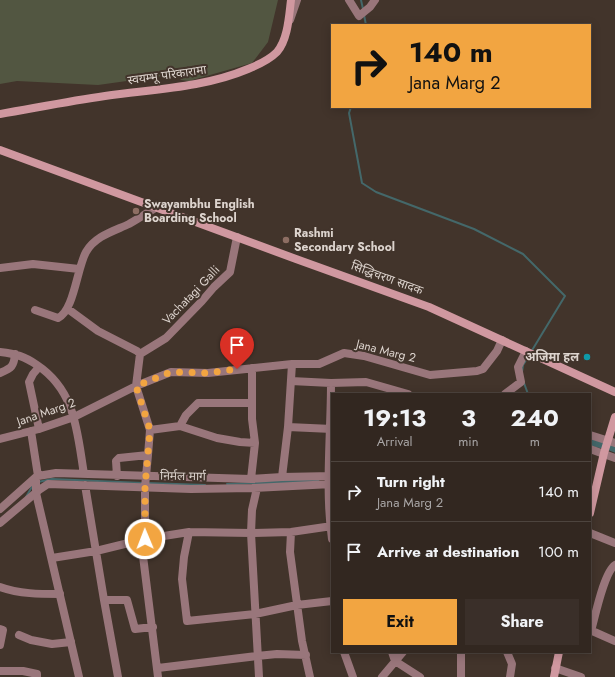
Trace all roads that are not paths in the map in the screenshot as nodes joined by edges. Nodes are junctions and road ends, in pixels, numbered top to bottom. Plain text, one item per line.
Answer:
1 (291, 0) edge
2 (298, 0) edge
3 (350, 0) edge
4 (375, 0) edge
5 (285, 34) junction
6 (0, 114) edge
7 (0, 150) edge
8 (155, 208) junction
9 (237, 237) junction
10 (0, 268) edge
11 (79, 269) junction
12 (68, 309) junction
13 (35, 310) dead end
14 (502, 340) junction
15 (526, 351) junction
16 (1, 352) edge
17 (15, 354) junction
18 (140, 354) junction
19 (292, 364) junction
20 (39, 367) junction
21 (252, 368) junction
22 (0, 373) edge
23 (291, 381) junction
24 (331, 383) junction
25 (136, 386) junction
26 (615, 392) edge
27 (404, 393) edge
28 (506, 393) edge
29 (252, 403) junction
30 (615, 416) edge
31 (74, 417) junction
32 (180, 426) junction
33 (288, 427) junction
34 (331, 428) edge
35 (35, 430) junction
36 (150, 430) junction
37 (591, 435) edge
38 (0, 439) edge
39 (612, 441) edge
40 (255, 443) junction
41 (591, 449) edge
42 (605, 451) junction
43 (148, 455) junction
44 (615, 458) edge
45 (84, 474) junction
46 (117, 476) junction
47 (146, 476) junction
48 (282, 476) junction
49 (37, 478) junction
50 (251, 479) junction
51 (330, 480) edge
52 (85, 485) junction
53 (145, 487) junction
54 (256, 488) junction
55 (36, 492) junction
56 (0, 509) edge
57 (591, 510) edge
58 (0, 523) edge
59 (331, 526) edge
60 (189, 532) junction
61 (291, 532) junction
62 (251, 533) junction
63 (591, 533) edge
64 (143, 540) junction
65 (615, 543) edge
66 (96, 551) junction
67 (52, 558) junction
68 (615, 565) edge
69 (0, 587) edge
70 (60, 594) junction
71 (104, 600) junction
72 (331, 601) edge
73 (297, 605) junction
74 (256, 614) junction
75 (152, 627) junction
76 (2, 630) edge
77 (591, 631) edge
78 (18, 635) dead end
79 (615, 641) edge
80 (71, 642) junction
81 (0, 645) edge
82 (344, 653) edge
83 (392, 653) edge
84 (402, 653) edge
85 (461, 653) edge
86 (507, 653) edge
87 (559, 653) edge
88 (306, 655) junction
89 (257, 656) junction
90 (395, 661) junction
91 (158, 668) junction
92 (556, 668) junction
93 (0, 671) edge
94 (37, 677) edge
95 (79, 677) edge
96 (118, 677) edge
97 (158, 677) edge
98 (259, 677) edge
99 (310, 677) edge
100 (353, 677) edge
101 (382, 677) edge
102 (420, 677) edge
103 (460, 677) edge
104 (510, 677) edge
105 (554, 677) edge
106 (581, 677) edge

1 - 5 main road, स्वयम्भू परिकारामा
2 - 5 street
3 - 4 street
5 - 6 main road, स्वयम्भू परिकारामा
7 - 8 main road, सिद्धिचरण सादक
8 - 9 main road, सिद्धिचरण सादक
8 - 11 street
9 - 14 main road, सिद्धिचरण सादक
9 - 18 street, Vachatagi Galli
10 - 11 street
11 - 12 street
12 - 13 street
12 - 18 street
14 - 15 main road, सिद्धिचरण सादक
14 - 19 street, Jana Marg 2
15 - 26 main road, सिद्धिचरण सादक
15 - 28 street
16 - 17 street
17 - 20 street
17 - 22 street
18 - 25 street
19 - 21 street, Jana Marg 2
19 - 23 street
20 - 31 street
20 - 35 street
21 - 25 street, Jana Marg 2
21 - 29 street
23 - 24 street
23 - 33 street
24 - 27 street
24 - 34 street
25 - 31 street, Jana Marg 2
25 - 36 street
29 - 32 street
29 - 40 street
30 - 39 main road
31 - 35 street, Jana Marg 2
31 - 45 street
32 - 36 street
32 - 40 street
33 - 34 street
33 - 48 street
34 - 51 street
35 - 38 street, Jana Marg 2
35 - 49 street
36 - 43 street
37 - 39 street
39 - 42 main road
40 - 50 street
41 - 42 street
42 - 44 street
42 - 57 main road
43 - 46 street
43 - 47 street
45 - 46 street
45 - 49 street
46 - 47 street
47 - 50 street
47 - 53 street
48 - 50 street
48 - 51 street
49 - 55 street
49 - 56 street
51 - 54 street, निर्मल मार्ग
51 - 59 street
52 - 53 street, निर्मल मार्ग
52 - 55 street, निर्मल मार्ग
52 - 66 street
53 - 54 street, निर्मल मार्ग
53 - 64 street
54 - 62 street
55 - 58 street, निर्मल मार्ग
55 - 67 street
59 - 61 street
60 - 62 street
60 - 64 street
60 - 74 street
61 - 62 street
61 - 73 street
62 - 74 street
63 - 65 street
64 - 66 street
64 - 75 street
66 - 67 street
66 - 71 street
67 - 70 street
68 - 77 street
69 - 70 street
70 - 80 street
71 - 75 street
71 - 96 street
72 - 73 street
73 - 74 street
73 - 88 street
74 - 89 street
75 - 91 street
76 - 81 street
77 - 79 street
78 - 80 street
80 - 95 street
82 - 100 street
83 - 90 street
84 - 90 street
85 - 103 street
86 - 104 street
87 - 92 main road
88 - 89 street
88 - 99 street
89 - 91 street
89 - 98 street
90 - 101 street
90 - 102 street
91 - 97 street
92 - 105 main road
92 - 106 street
93 - 94 street

